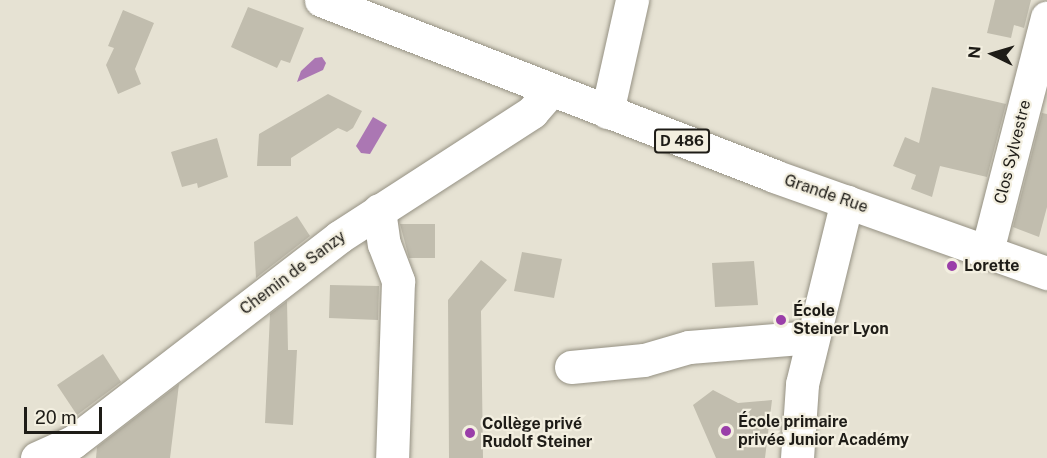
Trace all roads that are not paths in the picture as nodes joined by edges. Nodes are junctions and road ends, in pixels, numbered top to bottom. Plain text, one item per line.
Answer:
1 (321, 0) edge
2 (632, 0) edge
3 (1047, 18) edge
4 (551, 90) junction
5 (607, 112) junction
6 (847, 201) junction
7 (379, 210) junction
8 (987, 251) junction
9 (1047, 273) edge
10 (813, 337) junction
11 (571, 367) dead end
12 (37, 458) edge
13 (392, 458) edge
14 (797, 458) edge

1 - 4 street, Grande Rue / D 486
2 - 5 street
3 - 8 street, Clos Sylvestre
4 - 5 street, Grande Rue / D 486
4 - 7 street, Chemin de Sanzy
5 - 6 street, Grande Rue / D 486
6 - 8 street, Grande Rue / D 486
6 - 10 street
7 - 12 street, Chemin de Sanzy
7 - 13 street
8 - 9 street, Grande Rue / D 486
10 - 11 street
10 - 14 street

